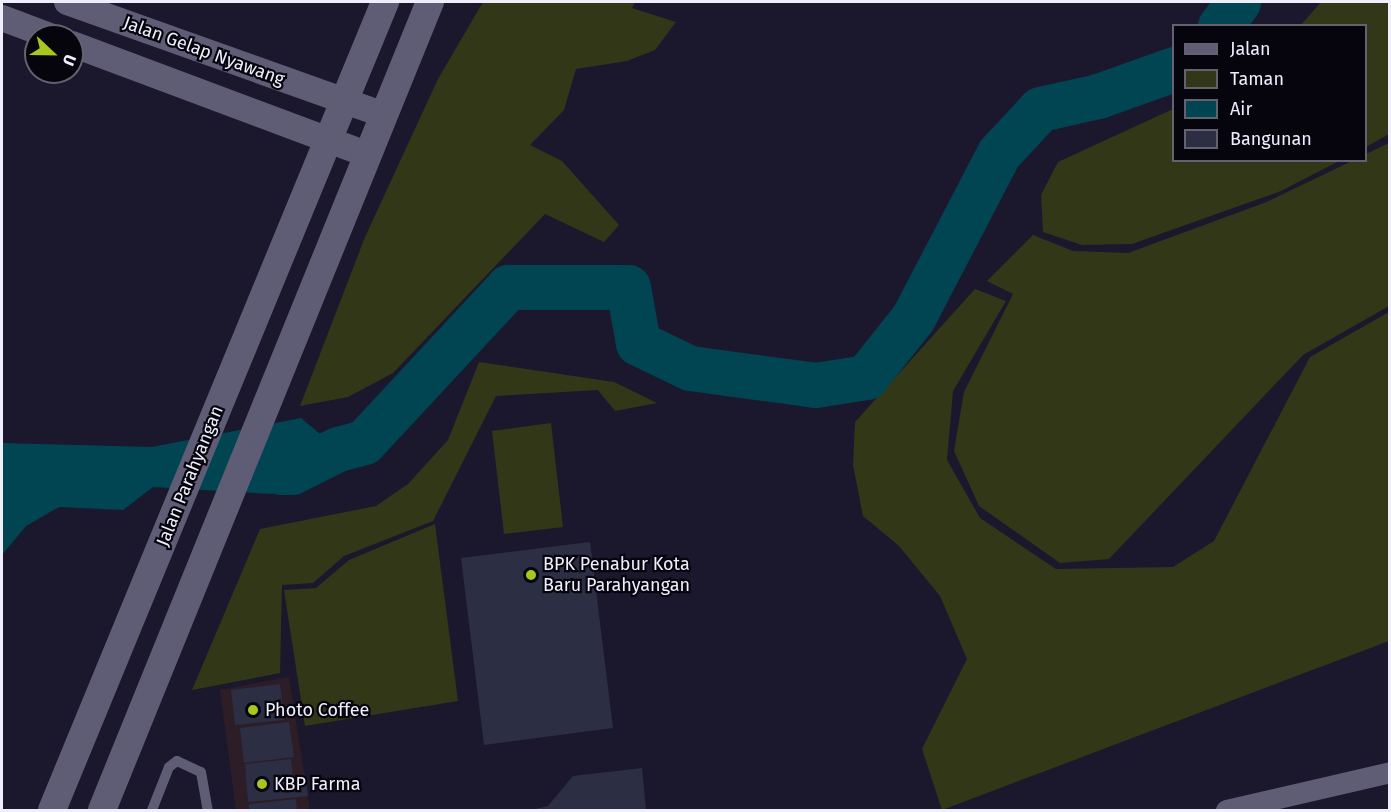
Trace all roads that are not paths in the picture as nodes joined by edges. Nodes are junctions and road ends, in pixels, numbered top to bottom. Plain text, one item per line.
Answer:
1 (67, 2) edge
2 (385, 2) edge
3 (430, 2) edge
4 (2, 18) edge
5 (24, 26) edge
6 (84, 49) edge
7 (341, 101) junction
8 (381, 114) junction
9 (324, 140) junction
10 (366, 154) junction
11 (1389, 772) edge
12 (52, 810) edge
13 (102, 810) edge
14 (152, 810) edge
15 (208, 810) edge
16 (1226, 810) edge

1 - 7 street, Jalan Gelap Nyawang
2 - 7 main road, Jalan Parahyangan
3 - 8 main road
4 - 5 street
6 - 9 street
7 - 8 street
7 - 9 main road, Jalan Parahyangan
8 - 10 main road
9 - 10 street
9 - 12 main road, Jalan Parahyangan
10 - 13 main road
11 - 16 street
14 - 15 lane

